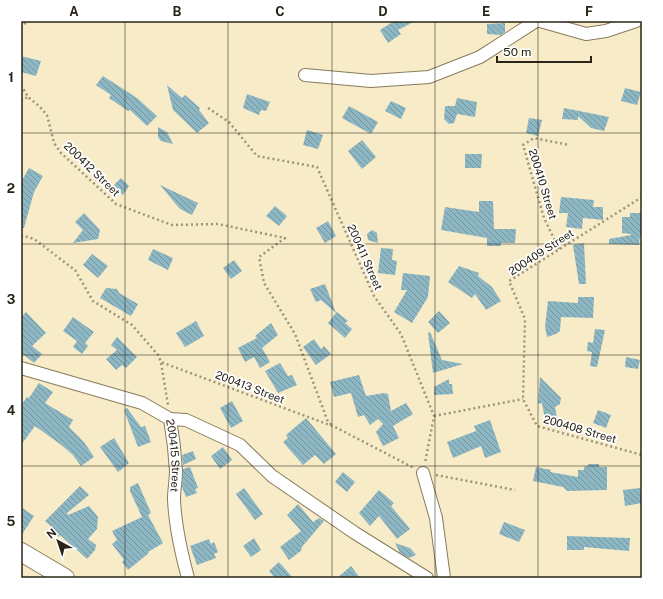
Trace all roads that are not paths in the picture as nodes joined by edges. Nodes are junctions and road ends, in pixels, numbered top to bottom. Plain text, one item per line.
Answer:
1 (536, 21) edge
2 (540, 21) edge
3 (636, 21) edge
4 (305, 75) dead end
5 (21, 368) edge
6 (170, 419) junction
7 (424, 473) road end
8 (21, 552) edge
9 (65, 578) edge
10 (188, 578) edge
11 (427, 578) edge
12 (444, 578) edge

1 - 4 street
2 - 3 street
5 - 6 street, 200415 Street
6 - 10 street, 200415 Street
6 - 11 street
7 - 12 street
8 - 9 street

